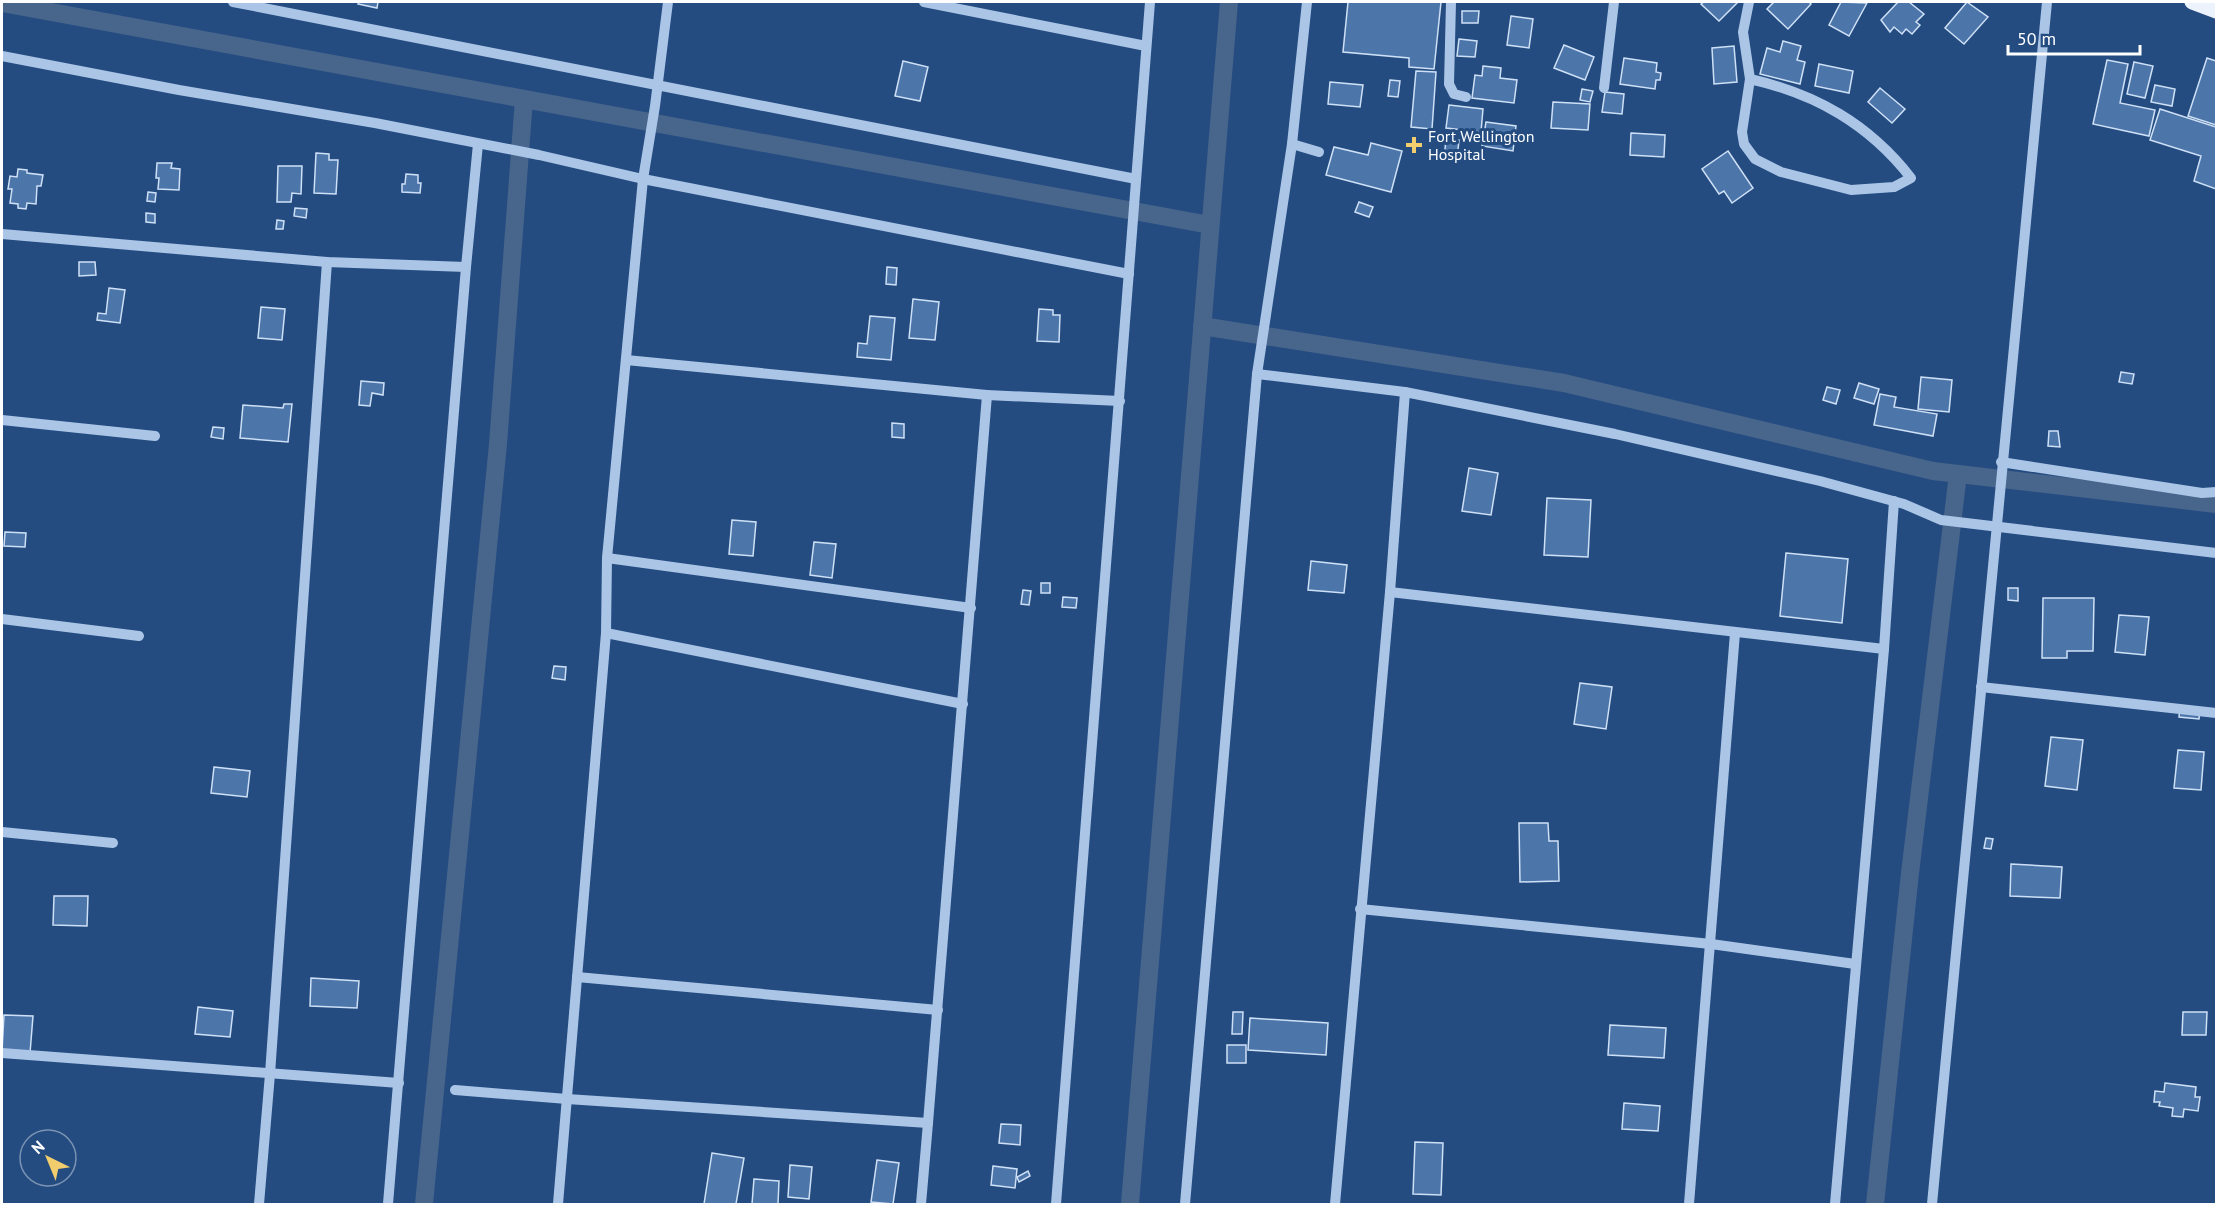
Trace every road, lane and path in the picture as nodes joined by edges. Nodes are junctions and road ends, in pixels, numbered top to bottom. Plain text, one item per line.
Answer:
1 (233, 2) edge
2 (668, 2) edge
3 (924, 2) edge
4 (1150, 2) edge
5 (1307, 2) edge
6 (1451, 2) edge
7 (1614, 2) edge
8 (1749, 2) edge
9 (2047, 2) edge
10 (2192, 2) edge
11 (2217, 11) edge
12 (1146, 46) junction
13 (2, 56) edge
14 (1750, 79) junction
15 (658, 86) junction
16 (1604, 88) dead end
17 (1466, 97) dead end
18 (478, 144) junction
19 (1292, 144) junction
20 (1318, 152) dead end
21 (643, 179) junction
22 (1136, 179) junction
23 (2, 234) edge
24 (327, 262) junction
25 (466, 267) junction
26 (1129, 274) junction
27 (626, 360) junction
28 (1257, 374) junction
29 (1405, 392) junction
30 (987, 395) junction
31 (1120, 401) junction
32 (2, 420) edge
33 (155, 436) dead end
34 (2001, 462) junction
35 (2217, 492) edge
36 (1894, 501) junction
37 (1995, 526) junction
38 (2217, 553) edge
39 (607, 558) junction
40 (1390, 592) junction
41 (971, 608) junction
42 (2, 620) edge
43 (606, 633) junction
44 (1735, 633) junction
45 (139, 636) dead end
46 (1884, 649) junction
47 (1981, 687) junction
48 (963, 704) junction
49 (2217, 713) edge
50 (2, 832) edge
51 (113, 843) dead end
52 (1360, 909) junction
53 (1711, 944) junction
54 (1856, 964) junction
55 (577, 977) junction
56 (938, 1010) junction
57 (2, 1053) edge
58 (270, 1074) junction
59 (399, 1083) junction
60 (455, 1090) dead end
61 (567, 1100) junction
62 (928, 1123) junction
63 (259, 1204) edge
64 (388, 1204) edge
65 (558, 1204) edge
66 (921, 1204) edge
67 (1056, 1204) edge
68 (1185, 1204) edge
69 (1335, 1204) edge
70 (1689, 1204) edge
71 (1835, 1204) edge
72 (1932, 1204) edge

1 - 15 street
2 - 15 street
3 - 12 street
4 - 12 street
5 - 19 street
6 - 17 street
7 - 16 street
8 - 14 street
9 - 34 street
10 - 11 main road
12 - 22 street
13 - 18 street
14 - 14 street
15 - 21 street
15 - 22 street
18 - 21 street
18 - 25 street
19 - 20 street
19 - 28 street
21 - 26 street
21 - 27 street
22 - 26 street
23 - 24 street
24 - 25 street
24 - 58 street
25 - 59 street
26 - 31 street
27 - 30 street
27 - 39 street
28 - 29 street
28 - 68 street
29 - 36 street
29 - 40 street
30 - 31 street
30 - 41 street
31 - 67 street
32 - 33 street
34 - 35 street
34 - 37 street
36 - 37 street
36 - 46 street
37 - 38 street
37 - 47 street
39 - 41 street
39 - 43 street
40 - 44 street
40 - 52 street
41 - 48 street
42 - 45 street
43 - 48 street
43 - 55 street
44 - 46 street
44 - 53 street
46 - 54 street
47 - 49 street
47 - 72 street
48 - 56 street
50 - 51 street
52 - 53 street
52 - 69 street
53 - 54 street
53 - 70 street
54 - 71 street
55 - 56 street
55 - 61 street
56 - 62 street
57 - 58 street
58 - 59 street
58 - 63 street
59 - 64 street
60 - 61 street
61 - 62 street
61 - 65 street
62 - 66 street

